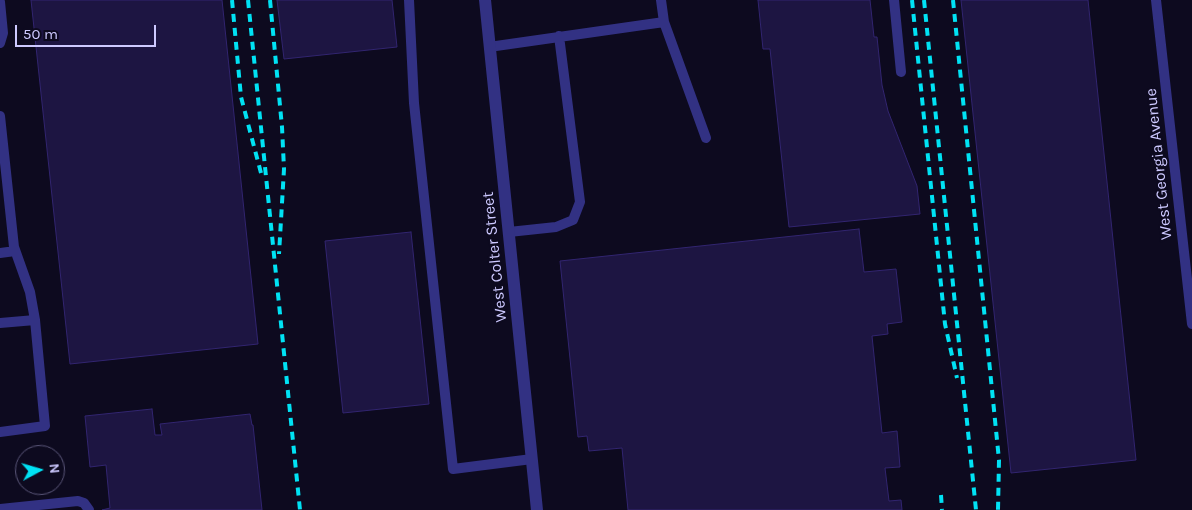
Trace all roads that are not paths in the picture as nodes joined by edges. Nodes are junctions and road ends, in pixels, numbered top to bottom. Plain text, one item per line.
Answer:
1 (409, 0) edge
2 (485, 0) edge
3 (661, 0) edge
4 (894, 0) edge
5 (1156, 0) edge
6 (0, 2) edge
7 (664, 22) junction
8 (559, 36) junction
9 (0, 44) edge
10 (489, 47) junction
11 (902, 72) dead end
12 (0, 116) edge
13 (0, 120) edge
14 (706, 138) dead end
15 (4, 194) edge
16 (509, 232) junction
17 (14, 251) junction
18 (0, 253) edge
19 (35, 320) junction
20 (0, 323) edge
21 (1192, 324) edge
22 (0, 432) edge
23 (532, 459) junction
24 (0, 509) edge
25 (89, 510) edge
26 (537, 510) edge

1 - 23 lane
2 - 10 street, West Colter Street
3 - 7 lane
4 - 11 lane
5 - 21 lane, West Georgia Avenue
6 - 9 lane
7 - 8 lane
7 - 14 lane
8 - 10 lane
8 - 16 lane
10 - 16 street, West Colter Street
12 - 13 lane
13 - 15 lane
15 - 17 lane
16 - 23 street, West Colter Street
17 - 18 lane
17 - 19 lane
19 - 20 lane
19 - 22 lane
23 - 26 street, West Colter Street
24 - 25 lane

